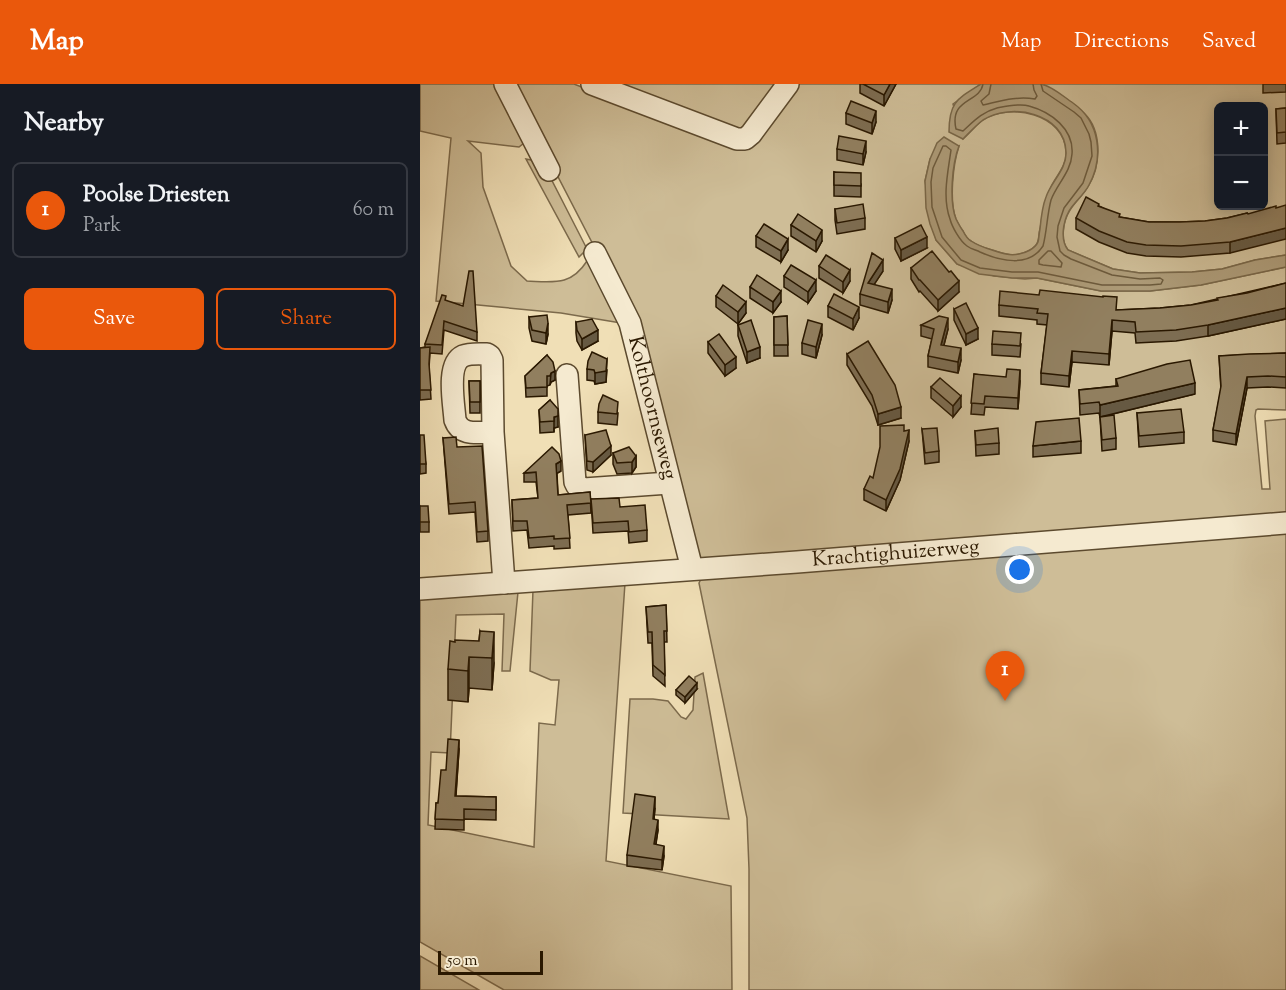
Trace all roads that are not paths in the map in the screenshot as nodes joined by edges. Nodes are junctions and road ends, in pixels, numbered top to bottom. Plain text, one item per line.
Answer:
1 (505, 84) edge
2 (592, 84) edge
3 (788, 84) edge
4 (549, 171) dead end
5 (595, 253) dead end
6 (567, 375) dead end
7 (493, 432) dead end
8 (669, 483) junction
9 (1286, 523) edge
10 (692, 569) junction
11 (504, 583) junction
12 (420, 589) edge

1 - 4 street
2 - 3 street
5 - 8 street, Kolthoornseweg
6 - 8 street
7 - 11 street
8 - 10 street, Kolthoornseweg
9 - 10 street, Krachtighuizerweg
10 - 11 street, Krachtighuizerweg
11 - 12 street, Krachtighuizerweg

